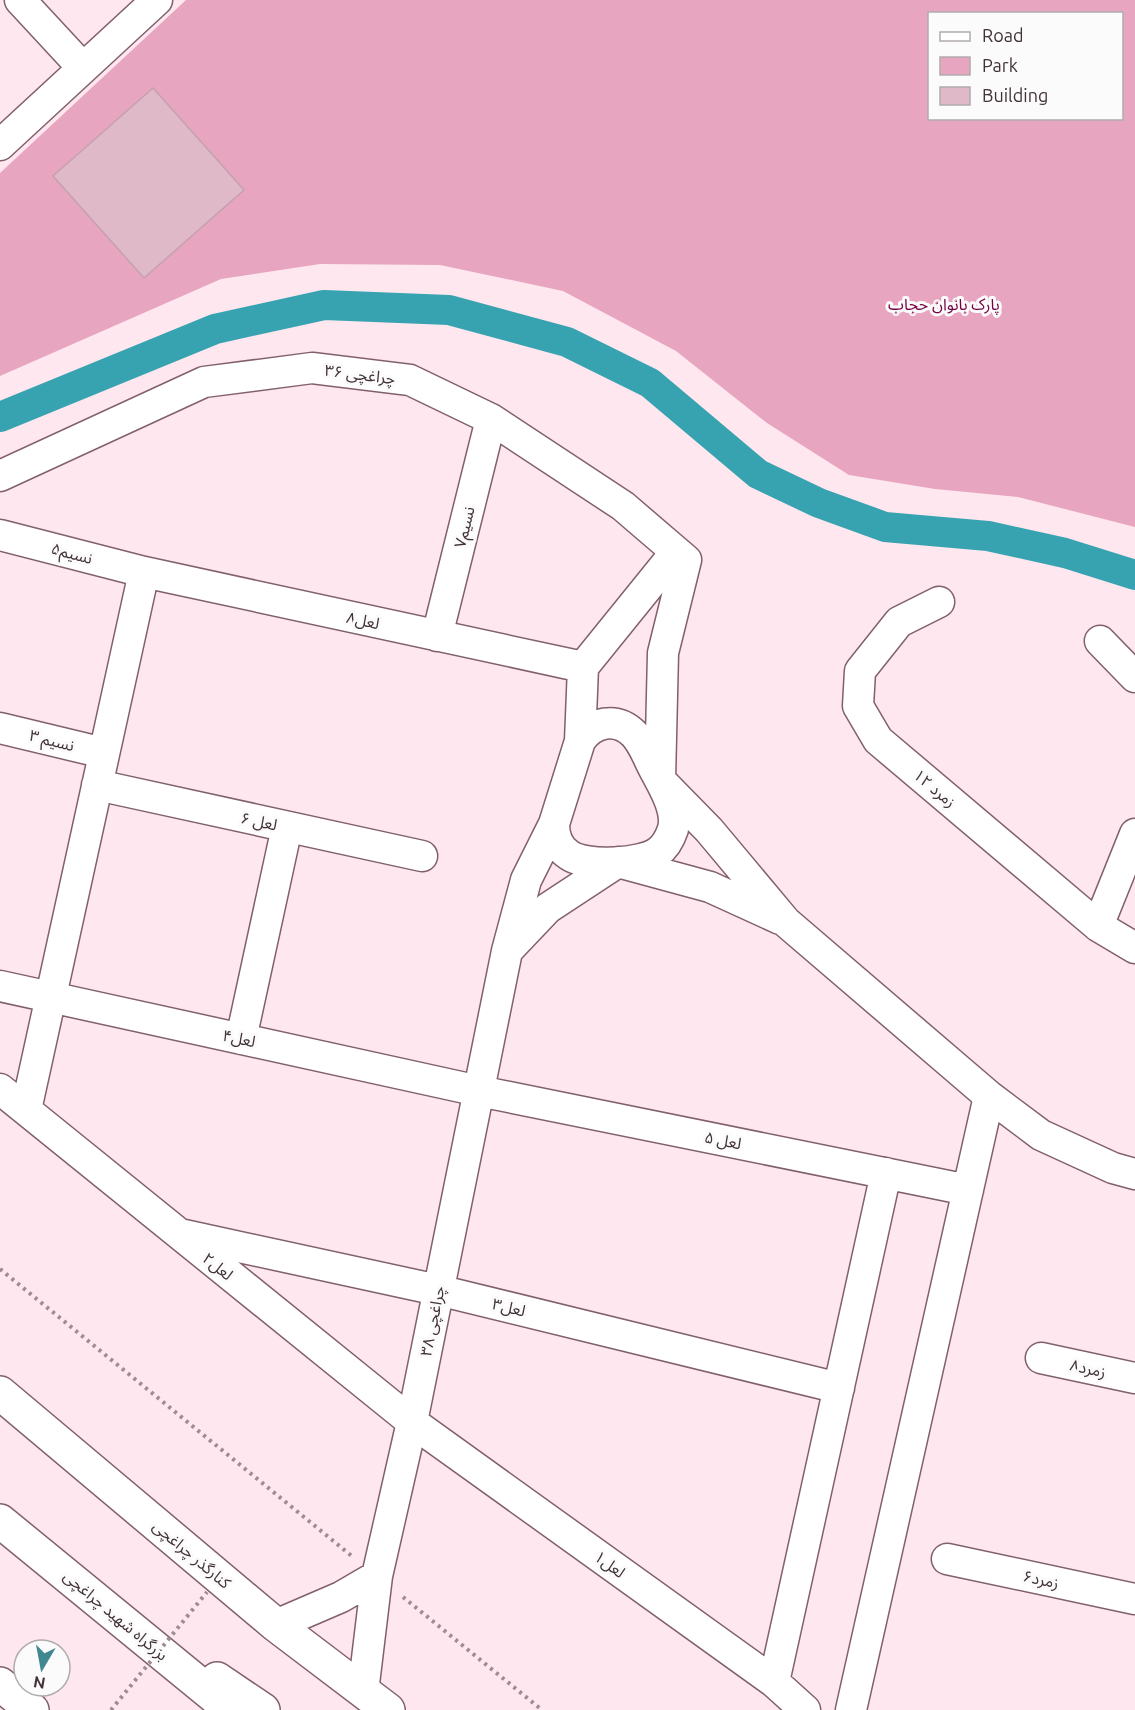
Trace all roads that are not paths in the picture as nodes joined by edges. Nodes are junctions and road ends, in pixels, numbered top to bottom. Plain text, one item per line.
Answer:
1 (20, 0) edge
2 (157, 0) edge
3 (83, 68) junction
4 (0, 146) edge
5 (491, 419) junction
6 (0, 476) edge
7 (0, 535) edge
8 (681, 556) junction
9 (144, 572) junction
10 (939, 602) dead end
11 (437, 636) junction
12 (1101, 641) dead end
13 (583, 667) junction
14 (1135, 677) edge
15 (0, 728) edge
16 (580, 741) junction
17 (104, 753) junction
18 (660, 780) junction
19 (97, 785) junction
20 (554, 824) junction
21 (287, 827) junction
22 (1135, 834) edge
23 (422, 856) dead end
24 (618, 862) junction
25 (786, 922) junction
26 (1098, 927) junction
27 (1135, 948) edge
28 (507, 951) junction
29 (0, 986) edge
30 (50, 997) junction
31 (241, 1039) junction
32 (0, 1089) edge
33 (478, 1091) junction
34 (989, 1096) junction
35 (26, 1110) junction
36 (886, 1173) junction
37 (1135, 1174) edge
38 (968, 1190) junction
39 (177, 1233) junction
40 (438, 1290) junction
41 (1041, 1358) dead end
42 (1135, 1378) edge
43 (839, 1388) junction
44 (0, 1394) edge
45 (412, 1422) junction
46 (0, 1521) edge
47 (947, 1559) dead end
48 (377, 1576) junction
49 (83, 1587) junction
50 (1135, 1599) edge
51 (276, 1625) junction
52 (774, 1682) junction
53 (375, 1701) edge
54 (231, 1710) edge
55 (263, 1710) edge
56 (805, 1710) edge
57 (851, 1710) edge

1 - 3 street
2 - 3 street
3 - 4 street
5 - 6 street, چراغچی ۳۶
5 - 8 street, چراغچی ۳۶
5 - 11 street, نسیم۷
7 - 9 street, نسیم۵
8 - 13 street
8 - 18 street
9 - 11 street, لعل۸
9 - 17 street
10 - 26 street, زمرد ۱۲
11 - 13 street, لعل۸
12 - 14 street
13 - 16 street
15 - 17 street, نسیم ۳
16 - 18 street
16 - 20 street
17 - 19 street
18 - 24 street
18 - 25 street
19 - 21 street, لعل ۶
19 - 30 street
20 - 24 street
20 - 28 street, چراغچی ۳۸
21 - 23 street, لعل ۶
21 - 31 street
22 - 26 street
24 - 25 street
24 - 28 street
25 - 34 street
26 - 27 street, زمرد ۱۲
28 - 33 street, چراغچی ۳۸
29 - 30 street, لعل۴
30 - 31 street, لعل۴
30 - 35 street
31 - 33 street, لعل۴
32 - 35 street, لعل۲
33 - 36 street, لعل ۵
33 - 40 street, چراغچی ۳۸
34 - 37 street
34 - 38 street
35 - 39 street, لعل۲
36 - 38 street, لعل ۵
36 - 43 street
38 - 57 street
39 - 40 street, لعل۳
39 - 45 street, لعل۲
40 - 43 street, لعل۳
40 - 45 street, چراغچی ۳۸
41 - 42 street, زمرد۸
43 - 52 street
44 - 51 main road, کنارگذر چراغچی
45 - 48 street, چراغچی ۳۸
45 - 52 street, لعل۱
46 - 49 main road, بزرگراه شهید چراغچی
47 - 50 street, زمرد۶
48 - 51 street
48 - 53 street, چراغچی ۳۸
49 - 54 main road, بزرگراه شهید چراغچی
49 - 55 main road
51 - 53 main road, کنارگذر چراغچی
52 - 56 street, لعل۱

